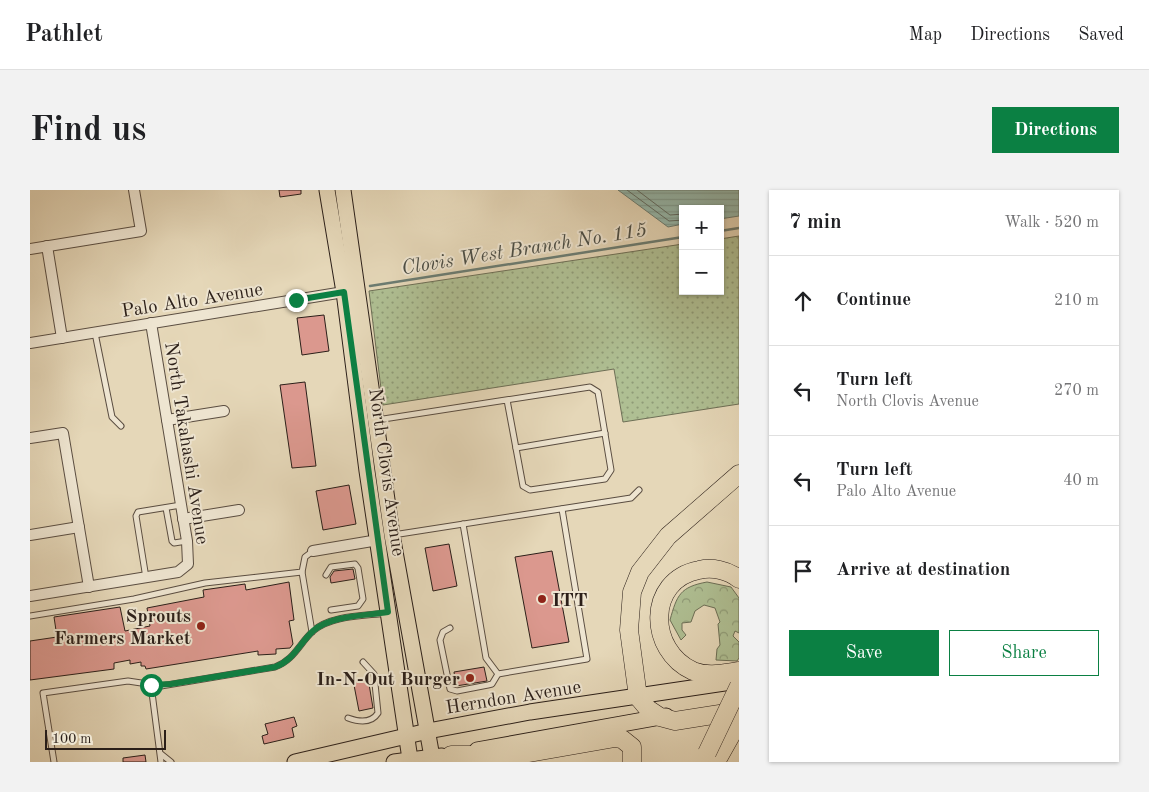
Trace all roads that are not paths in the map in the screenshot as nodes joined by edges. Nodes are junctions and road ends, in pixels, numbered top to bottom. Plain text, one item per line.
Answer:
1 (134, 190) edge
2 (327, 190) edge
3 (343, 190) edge
4 (47, 246) junction
5 (30, 249) edge
6 (351, 291) junction
7 (151, 323) junction
8 (95, 332) junction
9 (62, 338) junction
10 (30, 343) edge
11 (506, 400) junction
12 (224, 411) dead end
13 (168, 420) junction
14 (376, 420) junction
15 (121, 426) dead end
16 (605, 433) junction
17 (30, 438) edge
18 (516, 448) junction
19 (739, 474) edge
20 (639, 490) dead end
21 (181, 505) junction
22 (166, 508) junction
23 (562, 509) junction
24 (239, 510) dead end
25 (183, 519) junction
26 (463, 524) junction
27 (79, 527) junction
28 (30, 535) edge
29 (385, 538) junction
30 (187, 541) junction
31 (313, 551) joint
32 (302, 572) junction
33 (326, 575) dead end
34 (146, 578) junction
35 (739, 579) edge
36 (89, 586) junction
37 (30, 596) edge
38 (331, 610) dead end
39 (388, 612) junction
40 (30, 616) edge
41 (450, 628) dead end
42 (312, 632) junction
43 (363, 662) dead end
44 (739, 671) edge
45 (498, 674) junction
46 (739, 681) edge
47 (151, 685) junction
48 (739, 686) edge
49 (638, 697) junction
50 (739, 704) edge
51 (739, 711) edge
52 (660, 717) junction
53 (348, 718) dead end
54 (739, 721) edge
55 (428, 731) junction
56 (407, 736) junction
57 (161, 754) junction
58 (451, 755) junction
59 (432, 757) junction
60 (712, 758) edge
61 (410, 760) junction
62 (54, 762) edge
63 (161, 762) edge
64 (171, 762) edge
65 (295, 762) edge
66 (394, 762) edge
67 (632, 762) edge

1 - 4 street
2 - 6 main road, North Clovis Avenue
3 - 6 main road, North Clovis Avenue
4 - 5 street
4 - 9 street
6 - 7 street, Palo Alto Avenue
6 - 14 main road, North Clovis Avenue
6 - 29 main road, North Clovis Avenue
7 - 8 street, Palo Alto Avenue
7 - 13 street, North Takahashi Avenue
8 - 9 street, Palo Alto Avenue
8 - 15 lane
9 - 10 street, Palo Alto Avenue
11 - 14 lane
11 - 16 lane
11 - 18 lane
12 - 13 street
13 - 21 street, North Takahashi Avenue
14 - 29 main road, North Clovis Avenue
16 - 18 lane
16 - 18 lane
17 - 27 street
19 - 49 highway
20 - 23 lane
21 - 22 lane
21 - 25 street, North Takahashi Avenue
22 - 30 lane
22 - 34 lane
23 - 26 lane
23 - 45 lane
24 - 25 street
25 - 30 street, North Takahashi Avenue
26 - 29 lane
26 - 45 lane
27 - 28 street
27 - 36 street
29 - 31 street
29 - 39 main road, North Clovis Avenue
29 - 55 main road
30 - 34 street, North Takahashi Avenue
31 - 32 lane
32 - 40 lane
32 - 42 lane
33 - 38 lane
34 - 36 street
35 - 44 highway
36 - 37 street
39 - 42 lane
39 - 56 main road, North Clovis Avenue
41 - 45 lane
42 - 47 lane
43 - 53 lane
46 - 49 main road, Herndon Avenue
47 - 57 lane
47 - 62 lane
48 - 60 highway, bridge
49 - 52 highway
49 - 55 main road, Herndon Avenue
50 - 52 main road
51 - 52 highway
52 - 58 main road
54 - 60 highway
55 - 56 main road, Herndon Avenue
55 - 59 main road
56 - 61 main road, North Clovis Avenue
56 - 65 main road, Herndon Avenue
57 - 63 lane
57 - 64 lane
58 - 59 main road
58 - 67 highway
59 - 61 main road
61 - 66 main road

